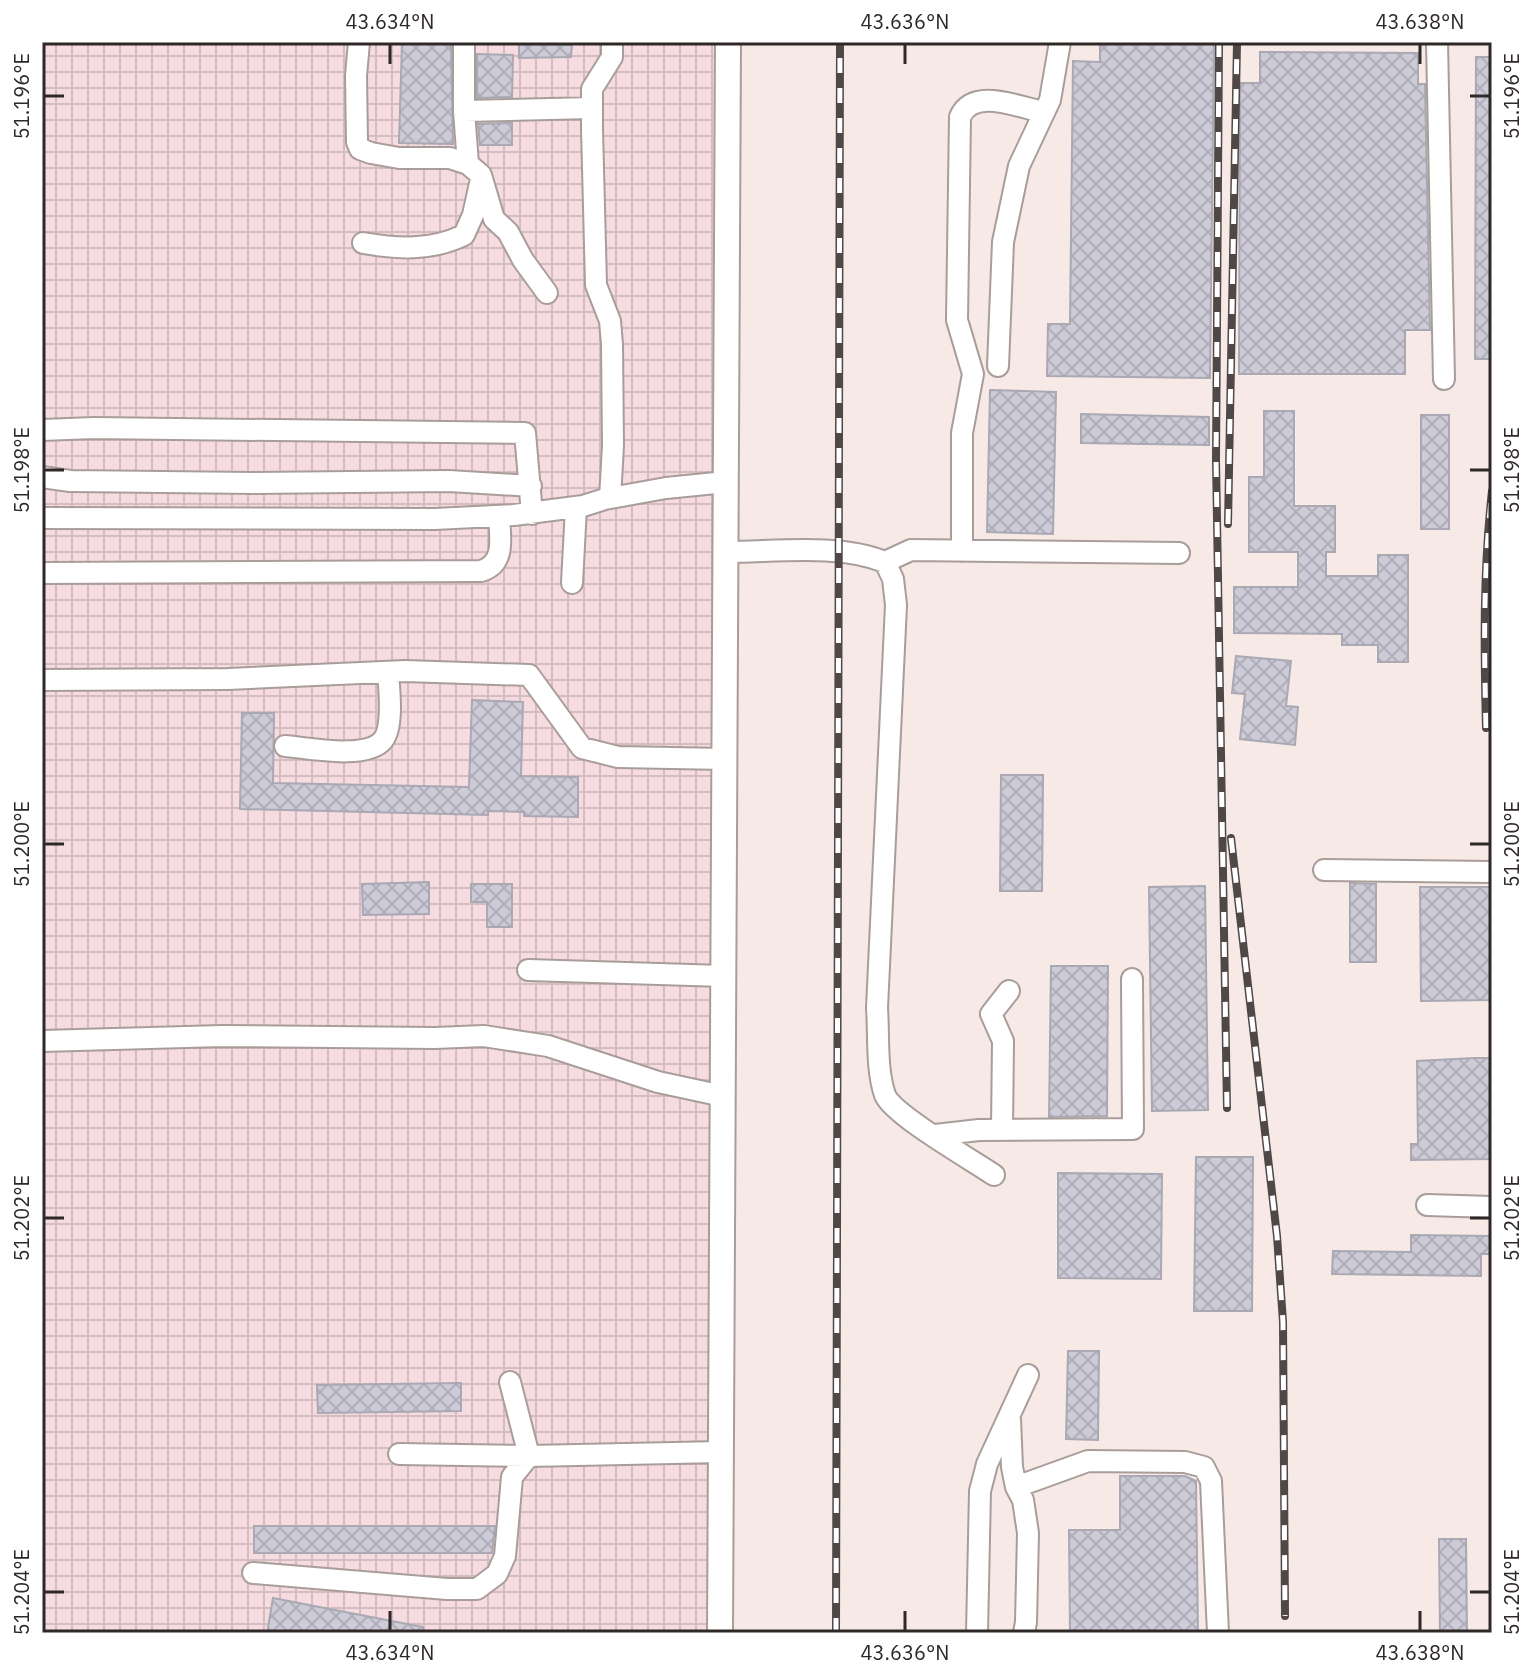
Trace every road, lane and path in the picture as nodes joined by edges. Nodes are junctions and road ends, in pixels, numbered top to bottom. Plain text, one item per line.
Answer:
1 (359, 42) edge
2 (464, 42) edge
3 (612, 42) edge
4 (728, 42) edge
5 (1060, 42) edge
6 (1437, 42) edge
7 (592, 108) junction
8 (464, 111) junction
9 (1043, 112) junction
10 (475, 170) junction
11 (363, 243) dead end
12 (547, 293) dead end
13 (998, 366) dead end
14 (1444, 379) dead end
15 (42, 430) edge
16 (42, 477) edge
17 (726, 482) junction
18 (531, 486) junction
19 (610, 498) junction
20 (576, 507) junction
21 (532, 514) junction
22 (499, 516) junction
23 (42, 518) edge
24 (962, 551) junction
25 (726, 552) junction
26 (1179, 553) dead end
27 (885, 562) junction
28 (42, 573) edge
29 (572, 583) dead end
30 (388, 672) junction
31 (42, 680) edge
32 (285, 746) dead end
33 (725, 759) junction
34 (1324, 870) dead end
35 (1492, 872) edge
36 (528, 970) dead end
37 (724, 976) junction
38 (1132, 979) dead end
39 (1009, 991) dead end
40 (42, 1041) edge
41 (723, 1096) junction
42 (1002, 1130) junction
43 (935, 1135) junction
44 (994, 1175) dead end
45 (1427, 1205) dead end
46 (1492, 1207) edge
47 (1028, 1375) dead end
48 (510, 1382) dead end
49 (1010, 1411) junction
50 (721, 1452) junction
51 (399, 1454) dead end
52 (529, 1456) junction
53 (1016, 1487) junction
54 (253, 1573) dead end
55 (720, 1633) edge
56 (977, 1633) edge
57 (1024, 1633) edge
58 (1218, 1633) edge

1 - 10 street
2 - 8 street
3 - 7 street
4 - 17 main road
5 - 9 street
6 - 14 street
7 - 8 street
7 - 19 street
8 - 10 street
9 - 13 street
9 - 24 street
10 - 11 street
10 - 12 street
15 - 18 street
16 - 18 street
17 - 19 street
17 - 25 main road
18 - 21 street
19 - 20 street
20 - 21 street
20 - 29 street
21 - 22 street
22 - 23 street
22 - 28 street
24 - 26 street
24 - 27 street
25 - 27 street
25 - 33 main road
27 - 43 street
30 - 31 street
30 - 32 street
30 - 33 street
33 - 37 main road
34 - 35 street
36 - 37 street
37 - 41 main road
38 - 42 street
39 - 42 street
40 - 41 street
41 - 50 main road
42 - 43 street
43 - 44 street
45 - 46 street
47 - 49 street
48 - 52 street
49 - 53 street
49 - 56 street
50 - 52 street
50 - 55 main road
51 - 52 street
52 - 54 street
53 - 57 street
53 - 58 street

